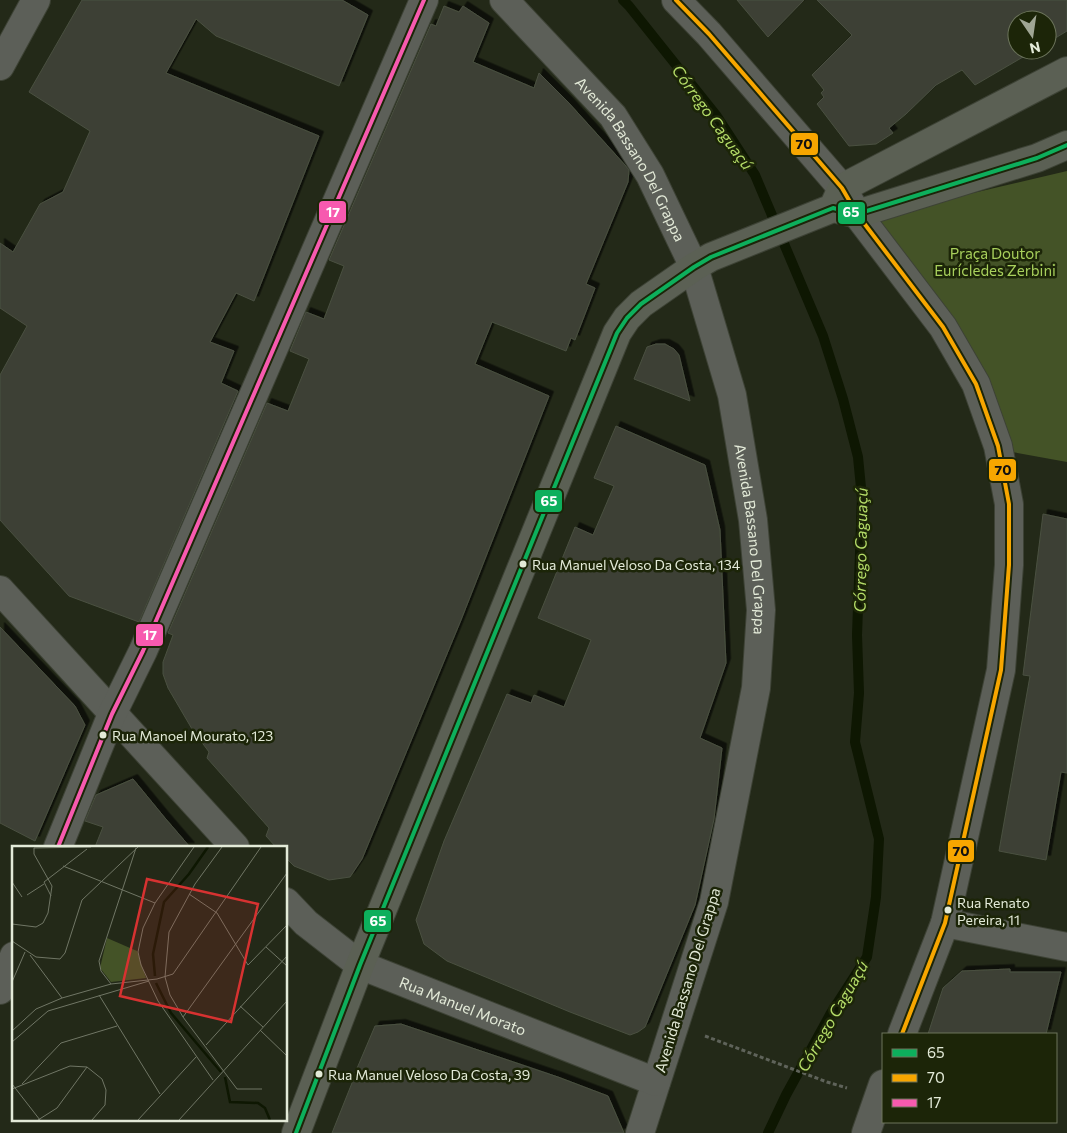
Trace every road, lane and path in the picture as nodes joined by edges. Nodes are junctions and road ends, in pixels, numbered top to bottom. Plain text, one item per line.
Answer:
1 (36, 0) edge
2 (424, 0) edge
3 (504, 0) edge
4 (676, 0) edge
5 (0, 66) edge
6 (1067, 71) edge
7 (1067, 145) edge
8 (844, 203) junction
9 (702, 262) junction
10 (0, 590) edge
11 (112, 714) junction
12 (58, 846) edge
13 (234, 846) edge
14 (288, 904) edge
15 (945, 923) junction
16 (1067, 947) edge
17 (12, 961) edge
18 (360, 965) junction
19 (0, 990) edge
20 (902, 1033) edge
21 (731, 1045) dead end
22 (656, 1082) junction
23 (827, 1082) dead end
24 (882, 1087) edge
25 (296, 1133) edge
26 (640, 1133) edge
27 (866, 1133) edge

1 - 5 street
2 - 11 street
3 - 9 street, Avenida Bassano Del Grappa
4 - 8 street
6 - 8 main road
7 - 8 main road
8 - 9 main road
8 - 15 street
9 - 18 main road
9 - 22 street, Avenida Bassano Del Grappa
10 - 11 street
11 - 12 street
11 - 13 street
14 - 18 street, Rua Manuel Morato
15 - 16 street
15 - 20 street
17 - 19 street
18 - 22 street, Rua Manuel Morato
18 - 25 main road
21 - 23 path
22 - 26 street, Avenida Bassano Del Grappa
24 - 27 street

